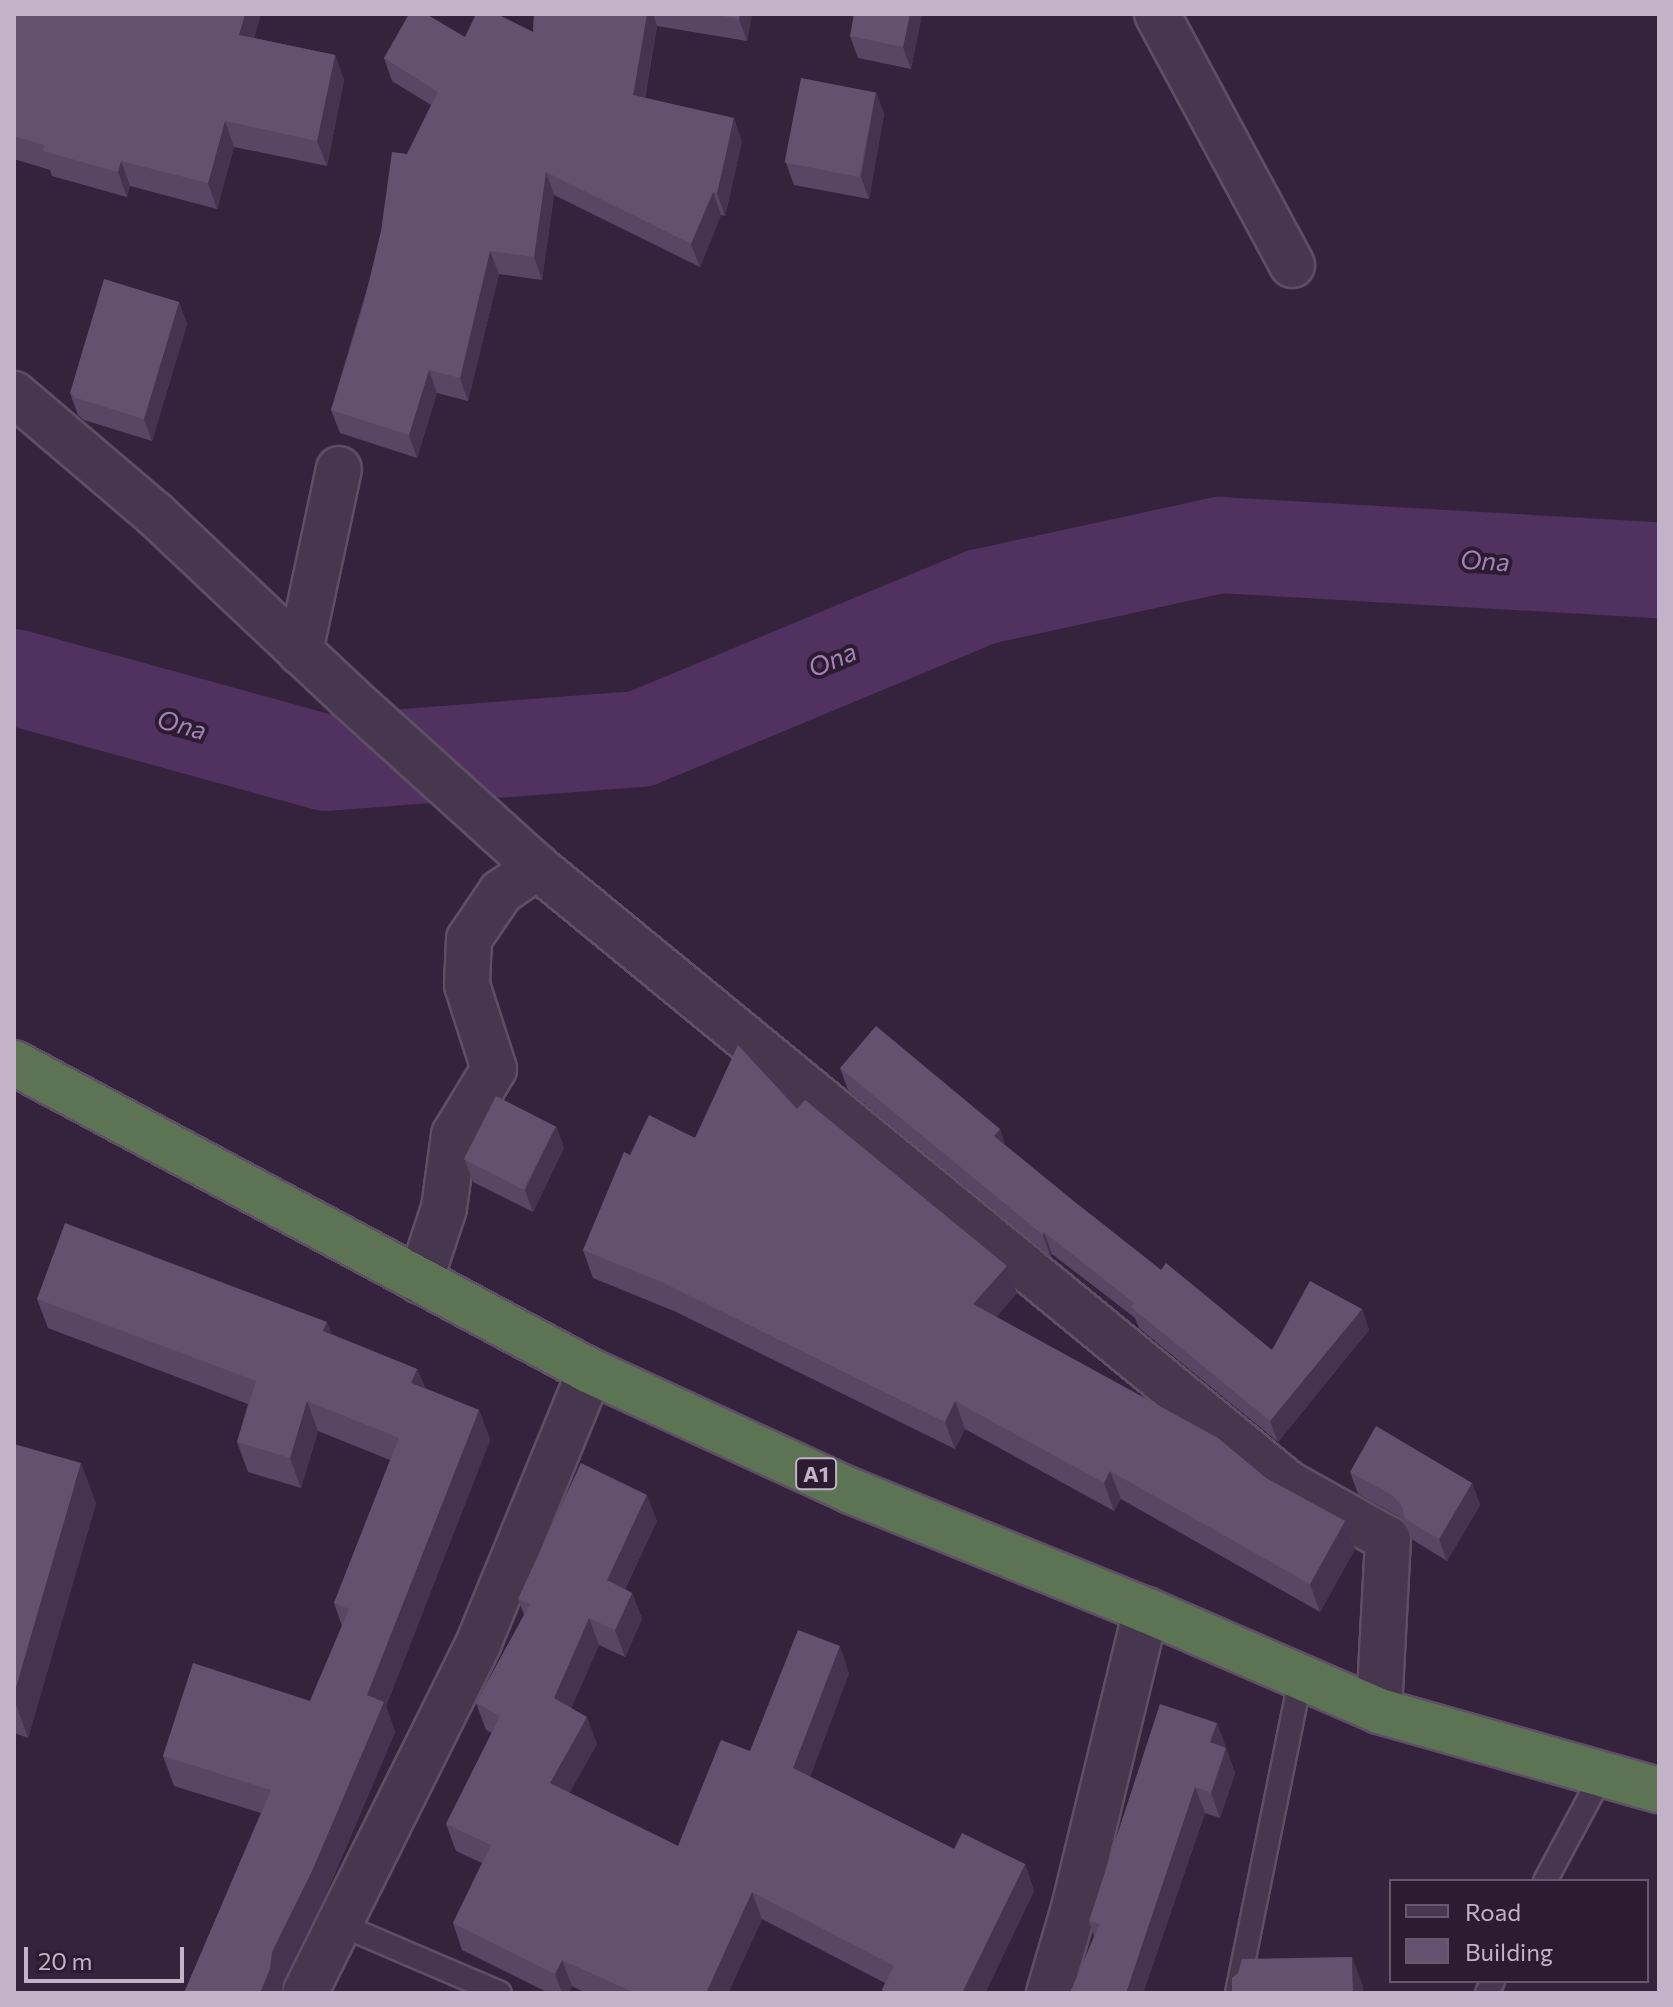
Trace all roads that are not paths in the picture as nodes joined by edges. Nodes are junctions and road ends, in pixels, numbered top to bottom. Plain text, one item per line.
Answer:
1 (1157, 14) edge
2 (1292, 265) dead end
3 (14, 394) edge
4 (339, 469) dead end
5 (300, 652) junction
6 (537, 867) junction
7 (14, 1063) edge
8 (420, 1281) junction
9 (590, 1371) junction
10 (1146, 1610) junction
11 (1301, 1675) junction
12 (1379, 1711) junction
13 (1603, 1773) junction
14 (1659, 1790) edge
15 (1546, 1879) edge
16 (339, 1924) junction
17 (305, 1993) edge
18 (500, 1993) edge
19 (1049, 1993) edge
20 (1237, 1993) edge

1 - 2 street
3 - 5 street
4 - 5 street
5 - 6 street
6 - 8 street
6 - 12 street
7 - 8 highway, A1
8 - 9 highway, A1
9 - 10 highway, A1
9 - 16 street
10 - 11 highway, A1
10 - 19 street
11 - 12 highway, A1
11 - 20 lane
12 - 13 highway, A1
13 - 14 highway, A1
13 - 15 lane
16 - 17 street
16 - 18 lane

